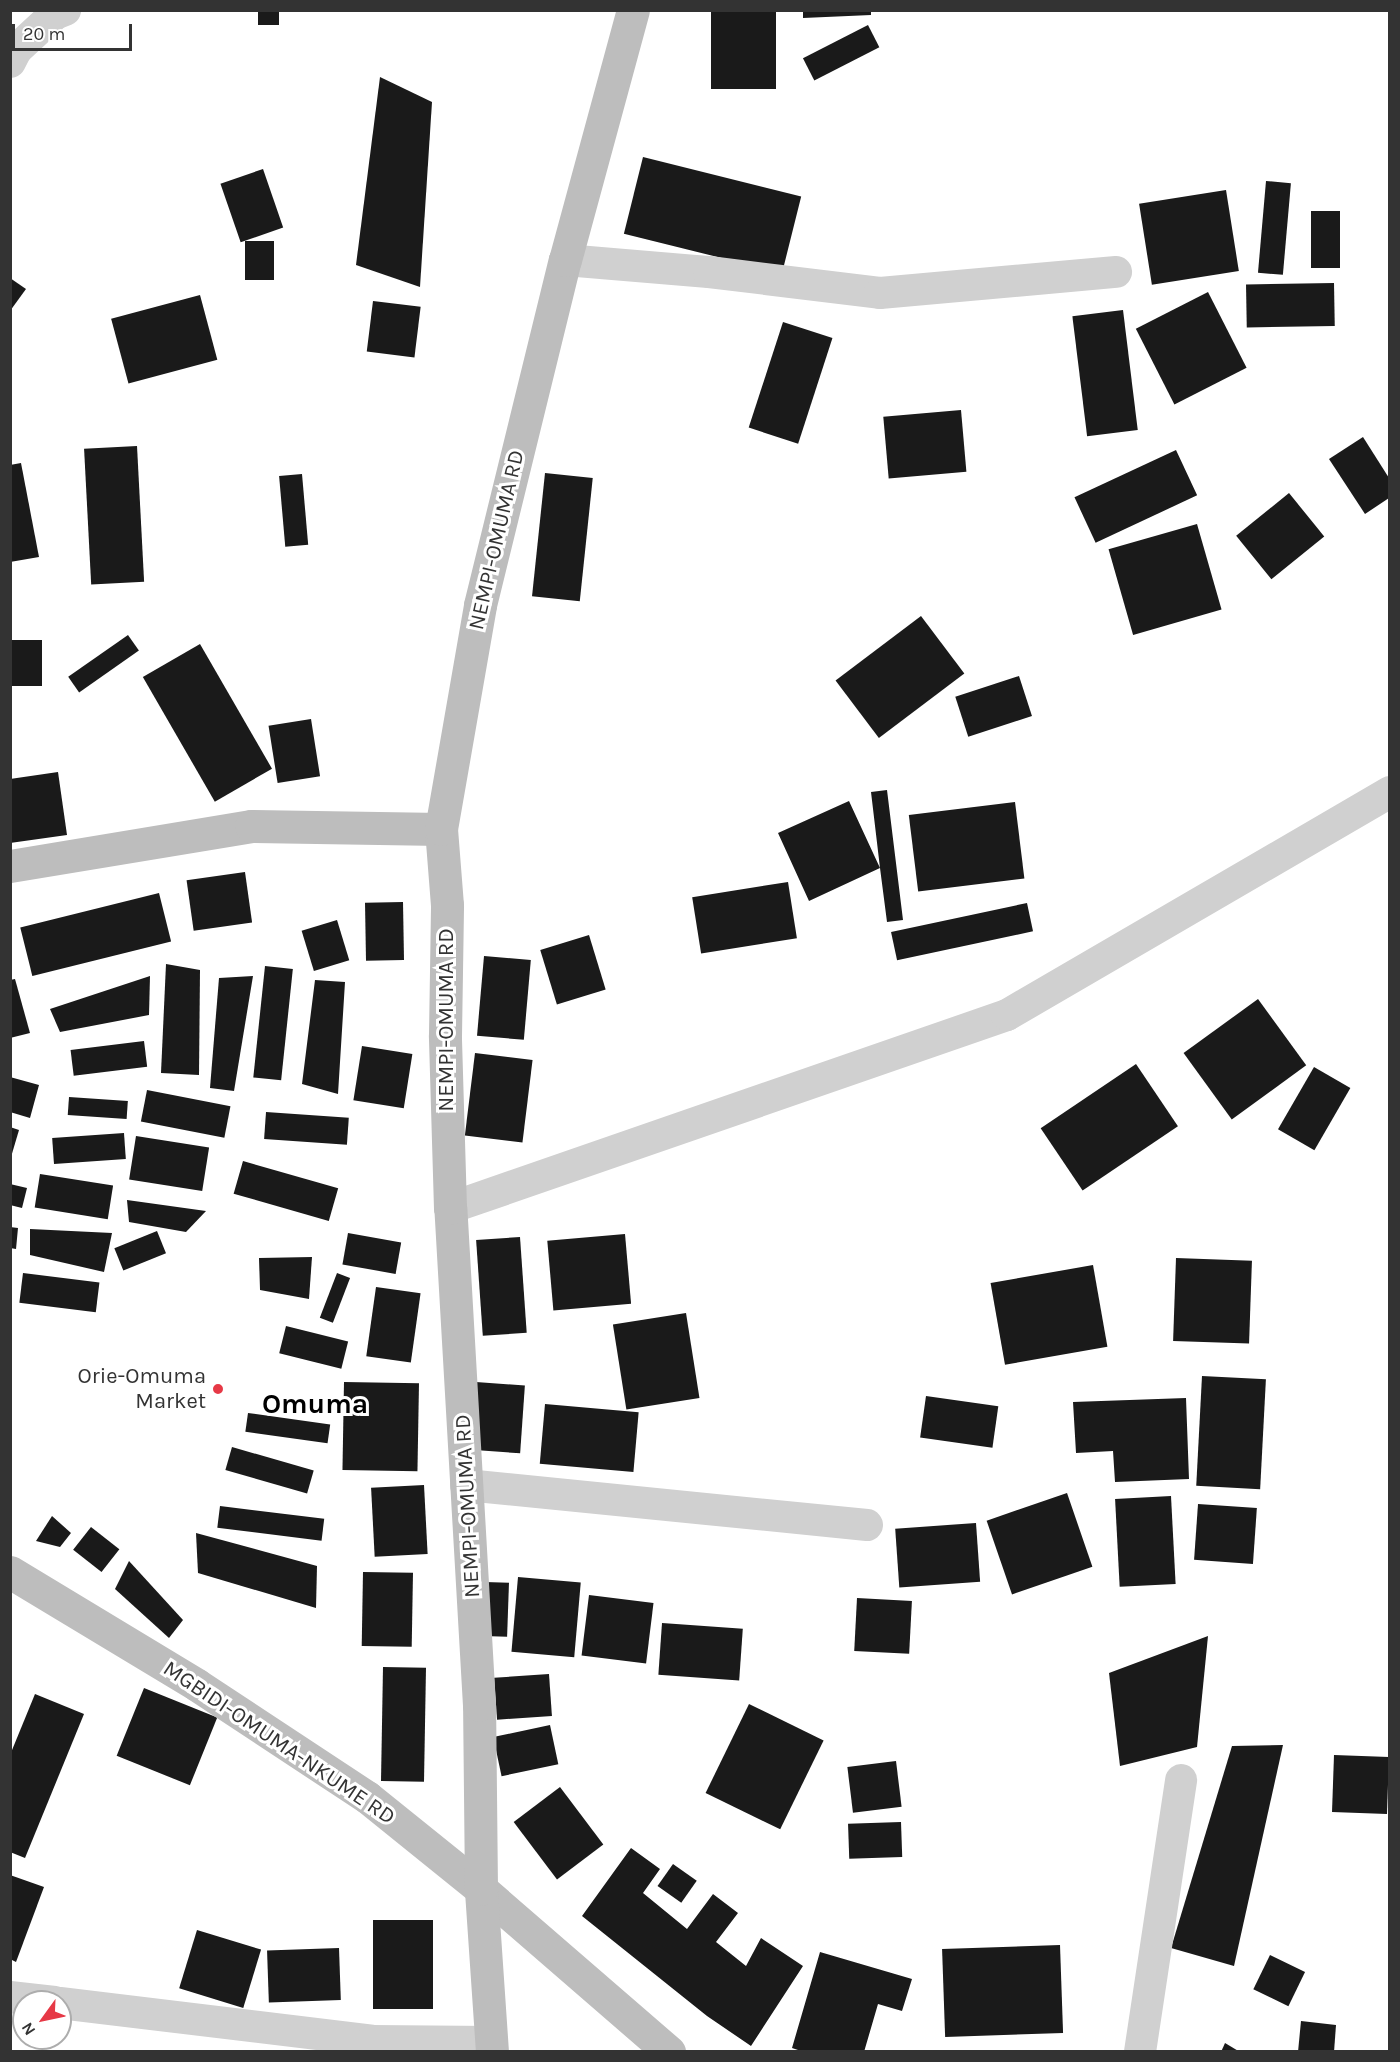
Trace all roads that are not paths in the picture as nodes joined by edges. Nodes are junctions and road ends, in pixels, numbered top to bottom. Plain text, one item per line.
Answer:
1 (65, 10) edge
2 (633, 10) edge
3 (10, 62) edge
4 (565, 260) junction
5 (1116, 272) dead end
6 (1389, 792) edge
7 (441, 829) junction
8 (10, 866) edge
9 (450, 1208) junction
10 (466, 1485) junction
11 (867, 1525) dead end
12 (10, 1572) edge
13 (1181, 1780) dead end
14 (481, 1889) junction
15 (72, 2004) edge
16 (492, 2047) edge
17 (669, 2052) edge
18 (1140, 2052) edge

1 - 3 street
2 - 4 street, NEMPI-OMUMA RD
4 - 5 street
4 - 7 street, NEMPI-OMUMA RD
6 - 9 street
7 - 8 street
7 - 9 street, NEMPI-OMUMA RD
9 - 10 street, NEMPI-OMUMA RD
10 - 11 street
10 - 14 street, NEMPI-OMUMA RD
12 - 14 street, MGBIDI-OMUMA-NKUME RD
13 - 18 street
14 - 16 street, NEMPI-OMUMA RD
14 - 17 street, MGBIDI-OMUMA-NKUME RD
15 - 16 street

